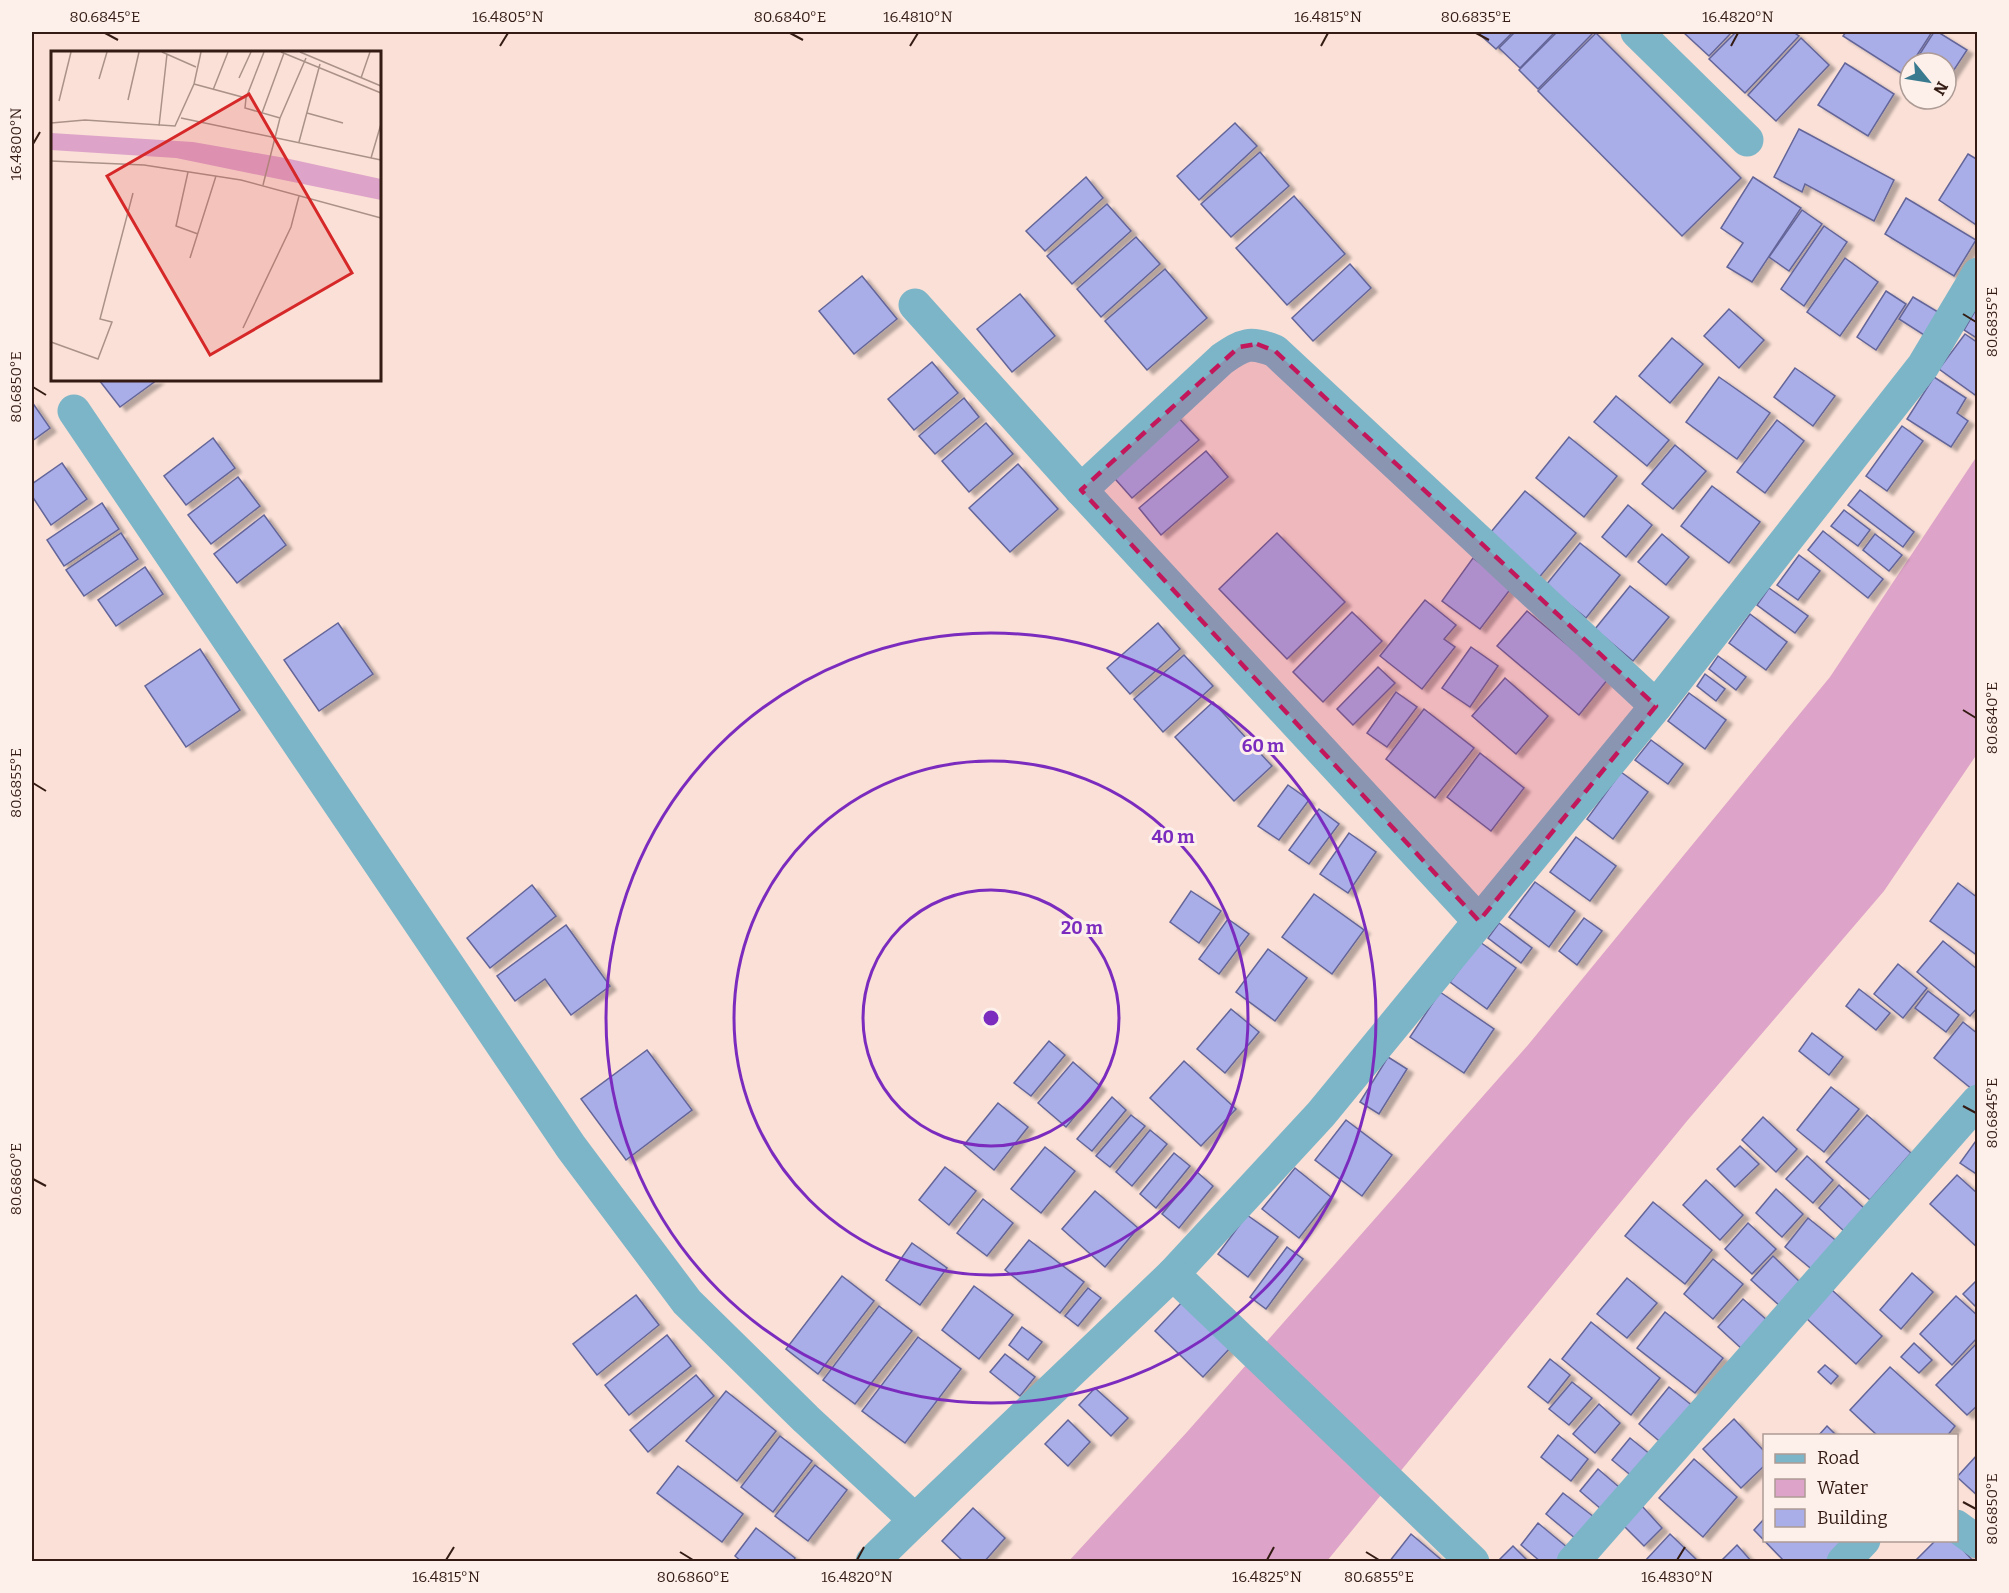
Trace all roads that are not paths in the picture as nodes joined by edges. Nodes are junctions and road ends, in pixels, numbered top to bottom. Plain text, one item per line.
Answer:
1 (1637, 32) edge
2 (1747, 140) dead end
3 (1977, 274) edge
4 (915, 305) dead end
5 (74, 411) dead end
6 (1081, 490) junction
7 (1656, 706) junction
8 (1479, 921) junction
9 (1977, 1101) edge
10 (1173, 1274) junction
11 (915, 1520) junction
12 (1958, 1528) edge
13 (1862, 1542) edge
14 (1977, 1542) edge
15 (1463, 1551) edge
16 (872, 1562) edge
17 (1573, 1562) edge
18 (1843, 1562) edge

1 - 2 street
3 - 7 street
4 - 6 street
5 - 11 street
6 - 7 street
6 - 8 street
7 - 8 street
8 - 10 street
9 - 17 street
10 - 11 street
10 - 15 street
11 - 16 street
12 - 14 street
13 - 18 street

